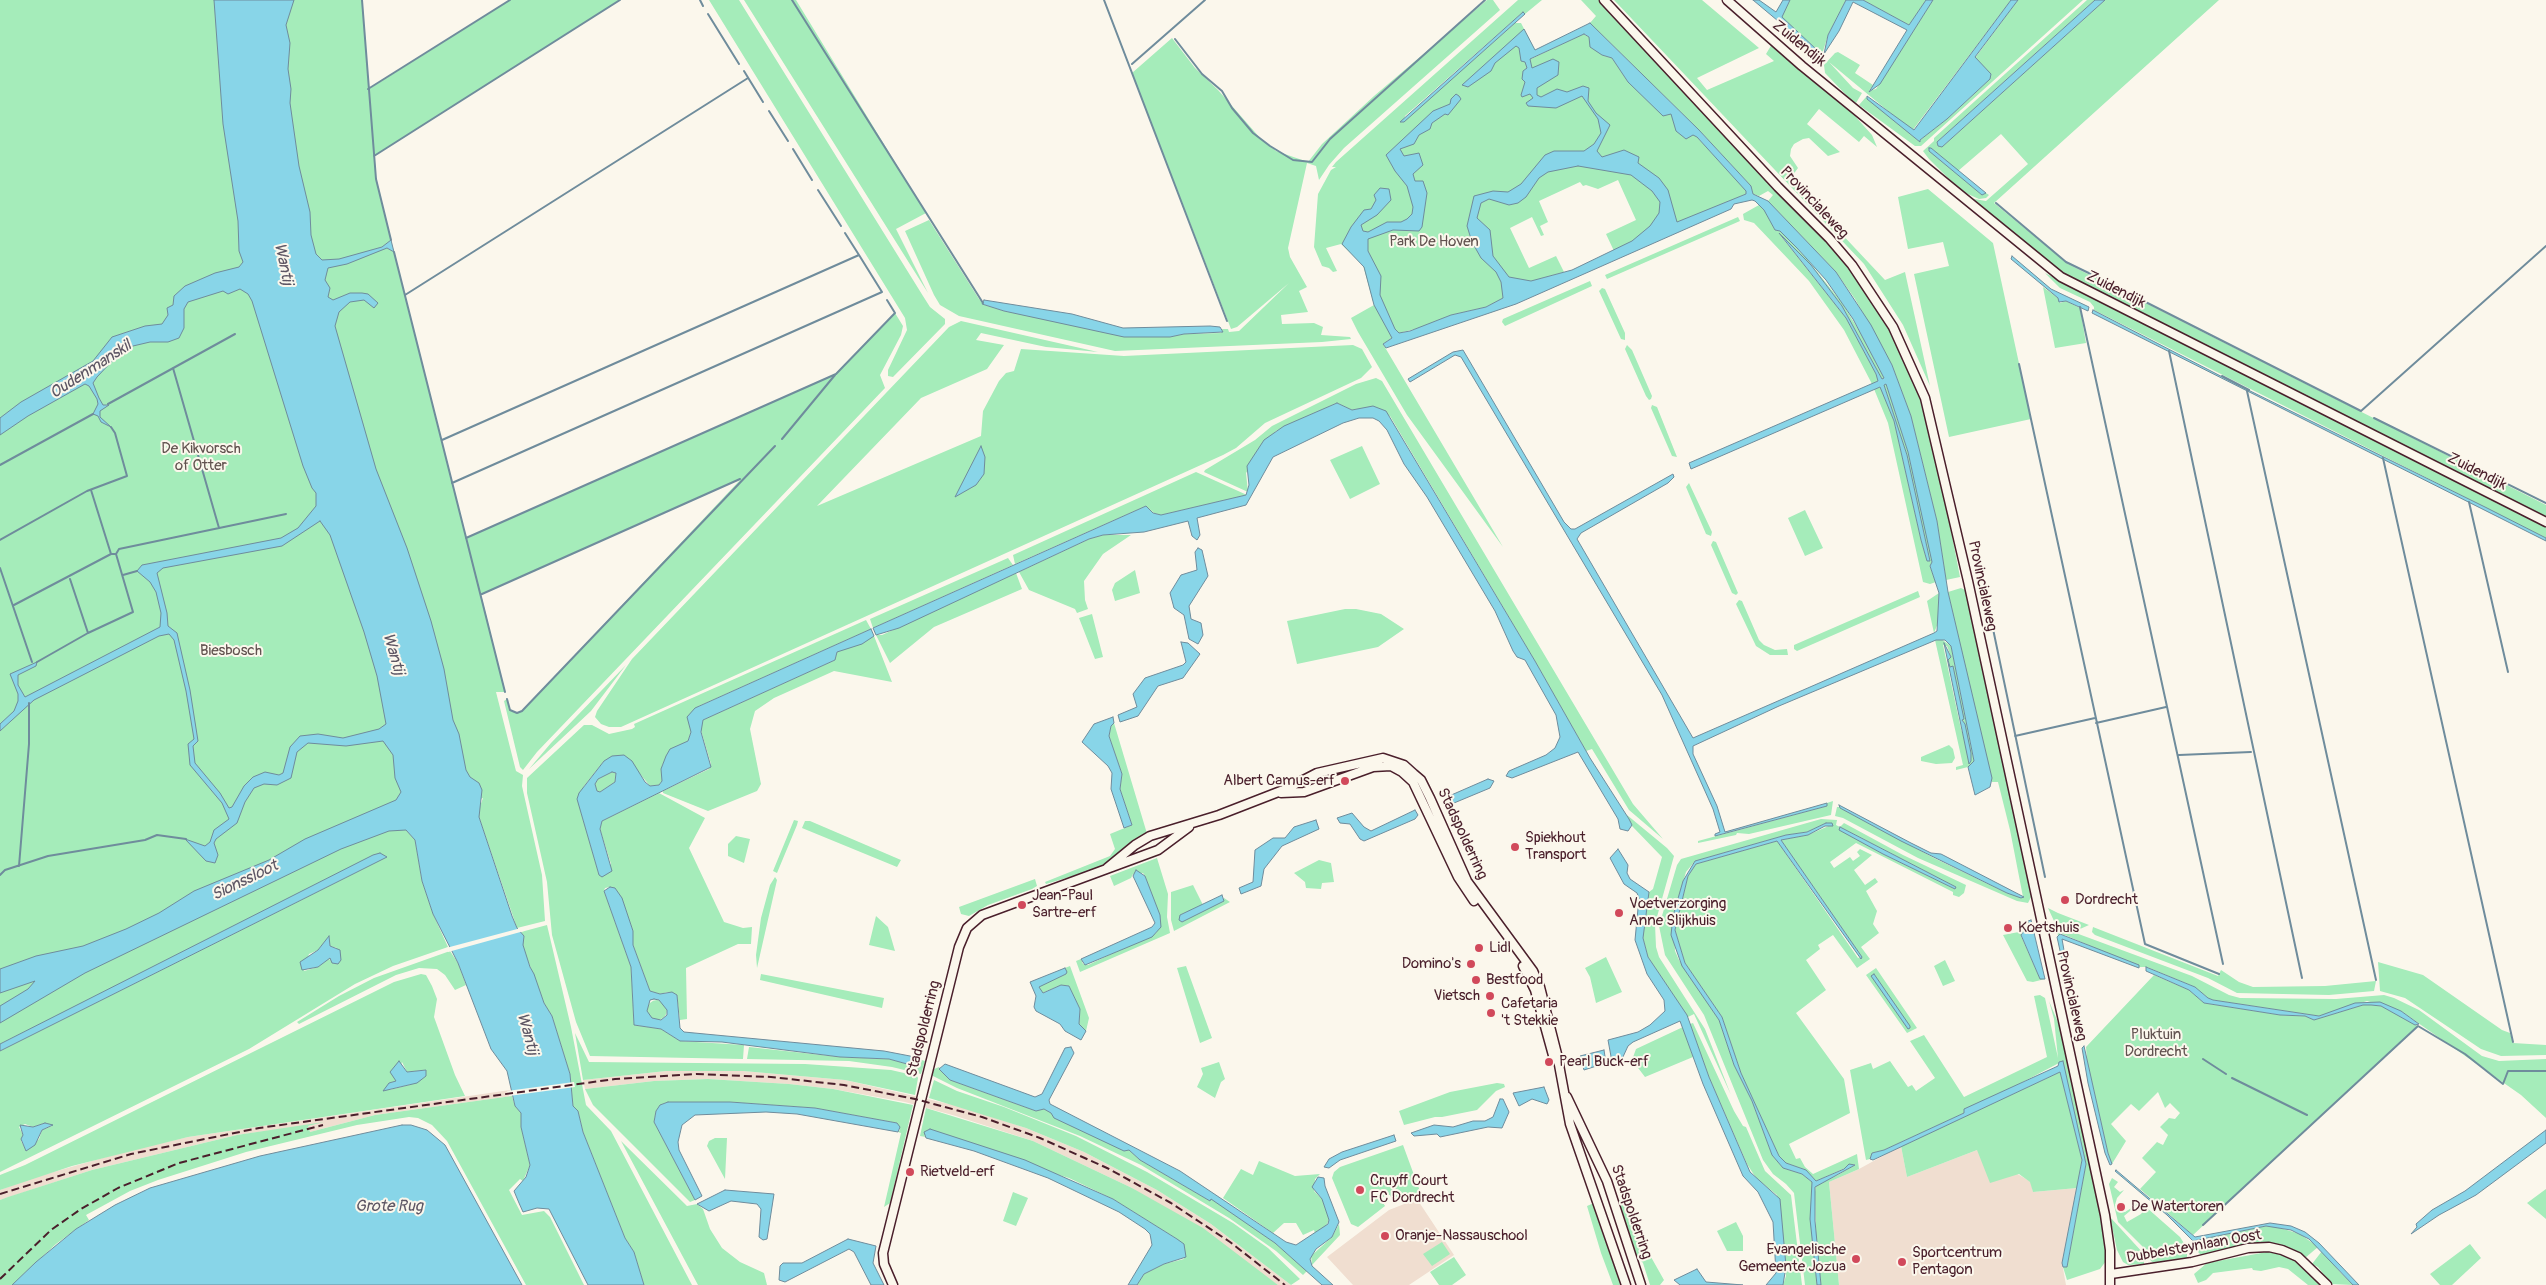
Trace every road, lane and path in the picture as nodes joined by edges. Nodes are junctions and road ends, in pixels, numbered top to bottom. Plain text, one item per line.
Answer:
1 (1604, 0) edge
2 (1727, 0) edge
3 (2546, 522) edge
4 (1274, 794) junction
5 (1195, 822) junction
6 (1106, 868) junction
7 (1558, 1067) junction
8 (1566, 1095) junction
9 (2111, 1274) junction
10 (893, 1285) edge
11 (1626, 1285) edge
12 (1641, 1285) edge
13 (2110, 1285) edge
14 (2328, 1285) edge

1 - 9 street, Provincialeweg
2 - 3 street, Zuidendijk
4 - 5 street, Stadspolderring
4 - 7 street, Stadspolderring
4 - 7 street, Stadspolderring
5 - 6 street, Stadspolderring
5 - 6 street, Stadspolderring
6 - 10 street, Stadspolderring
7 - 8 street, Stadspolderring
8 - 11 street, Stadspolderring
8 - 12 street, Stadspolderring
9 - 13 street, Provincialeweg
9 - 14 street, Dubbelsteynlaan Oost

